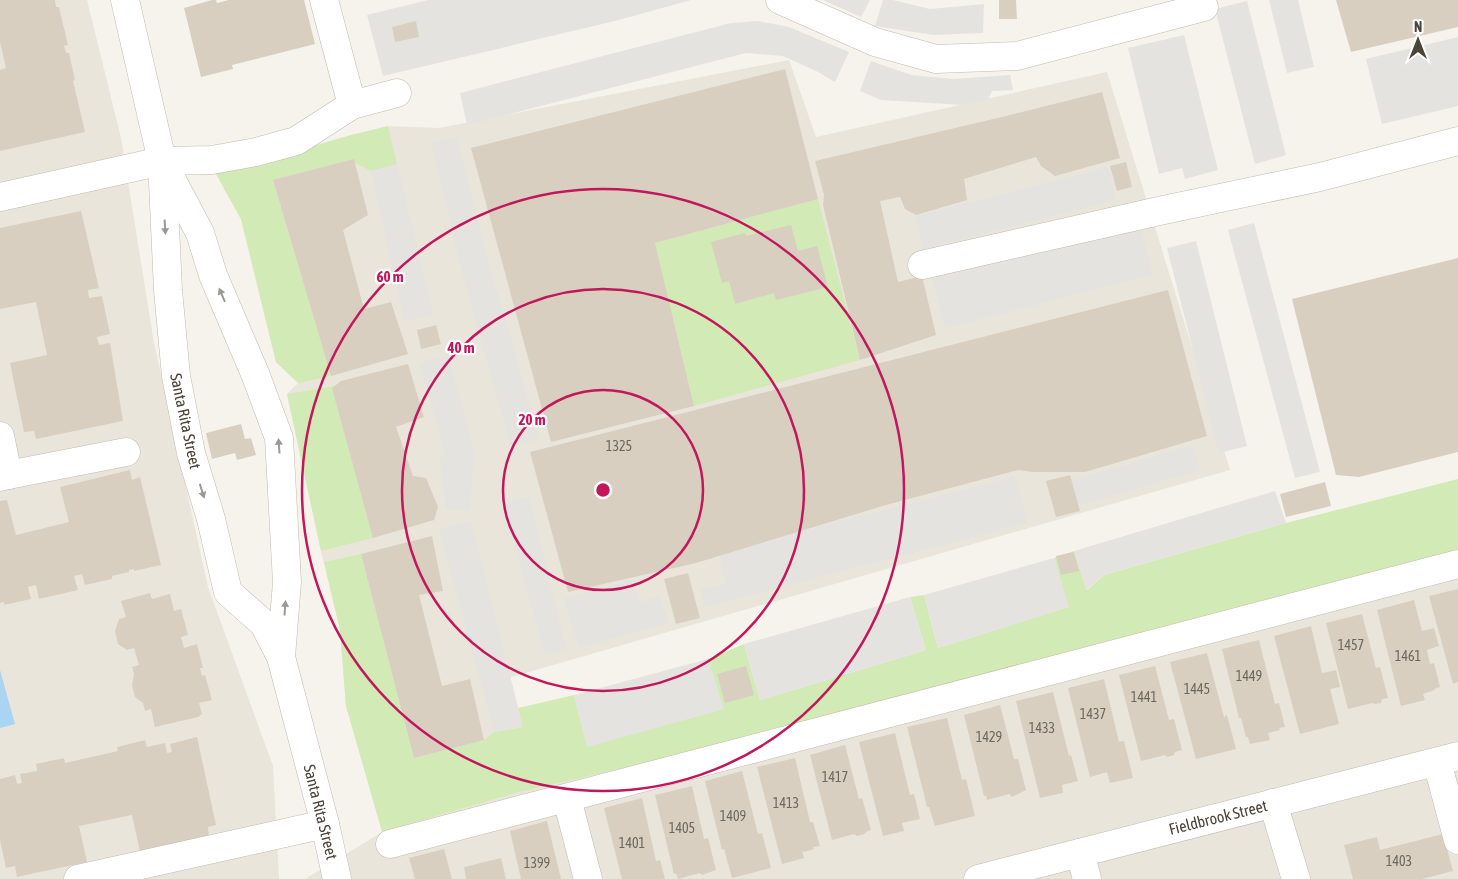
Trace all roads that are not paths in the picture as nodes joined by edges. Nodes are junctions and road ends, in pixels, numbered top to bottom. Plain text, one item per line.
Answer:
1 (125, 0) edge
2 (324, 0) edge
3 (780, 0) edge
4 (1204, 7) dead end
5 (397, 94) dead end
6 (352, 105) junction
7 (1458, 141) edge
8 (162, 161) junction
9 (0, 197) edge
10 (922, 265) dead end
11 (0, 436) edge
12 (126, 452) dead end
13 (4, 476) edge
14 (1458, 564) edge
15 (282, 657) junction
16 (1448, 759) edge
17 (567, 799) junction
18 (1273, 803) junction
19 (325, 824) junction
20 (1458, 840) edge
21 (390, 844) dead end
22 (1080, 853) junction
23 (78, 879) edge
24 (337, 879) edge
25 (588, 879) edge
26 (978, 879) edge
27 (1087, 879) edge
28 (1296, 879) edge

1 - 8 street, Santa Rita Street
2 - 6 street
3 - 4 street
5 - 6 street
6 - 8 street
7 - 10 street
8 - 9 street
15 -> 8 street, Santa Rita Street
8 -> 15 street, Santa Rita Street
11 - 13 street
12 - 13 street
14 - 17 street
15 - 19 street, Santa Rita Street
16 - 18 street, Fieldbrook Street
16 - 20 street
17 - 21 street
17 - 25 street
18 - 22 street, Fieldbrook Street
18 - 28 street
19 - 23 street
19 - 24 street, Santa Rita Street
22 - 26 street, Fieldbrook Street
22 - 27 street

